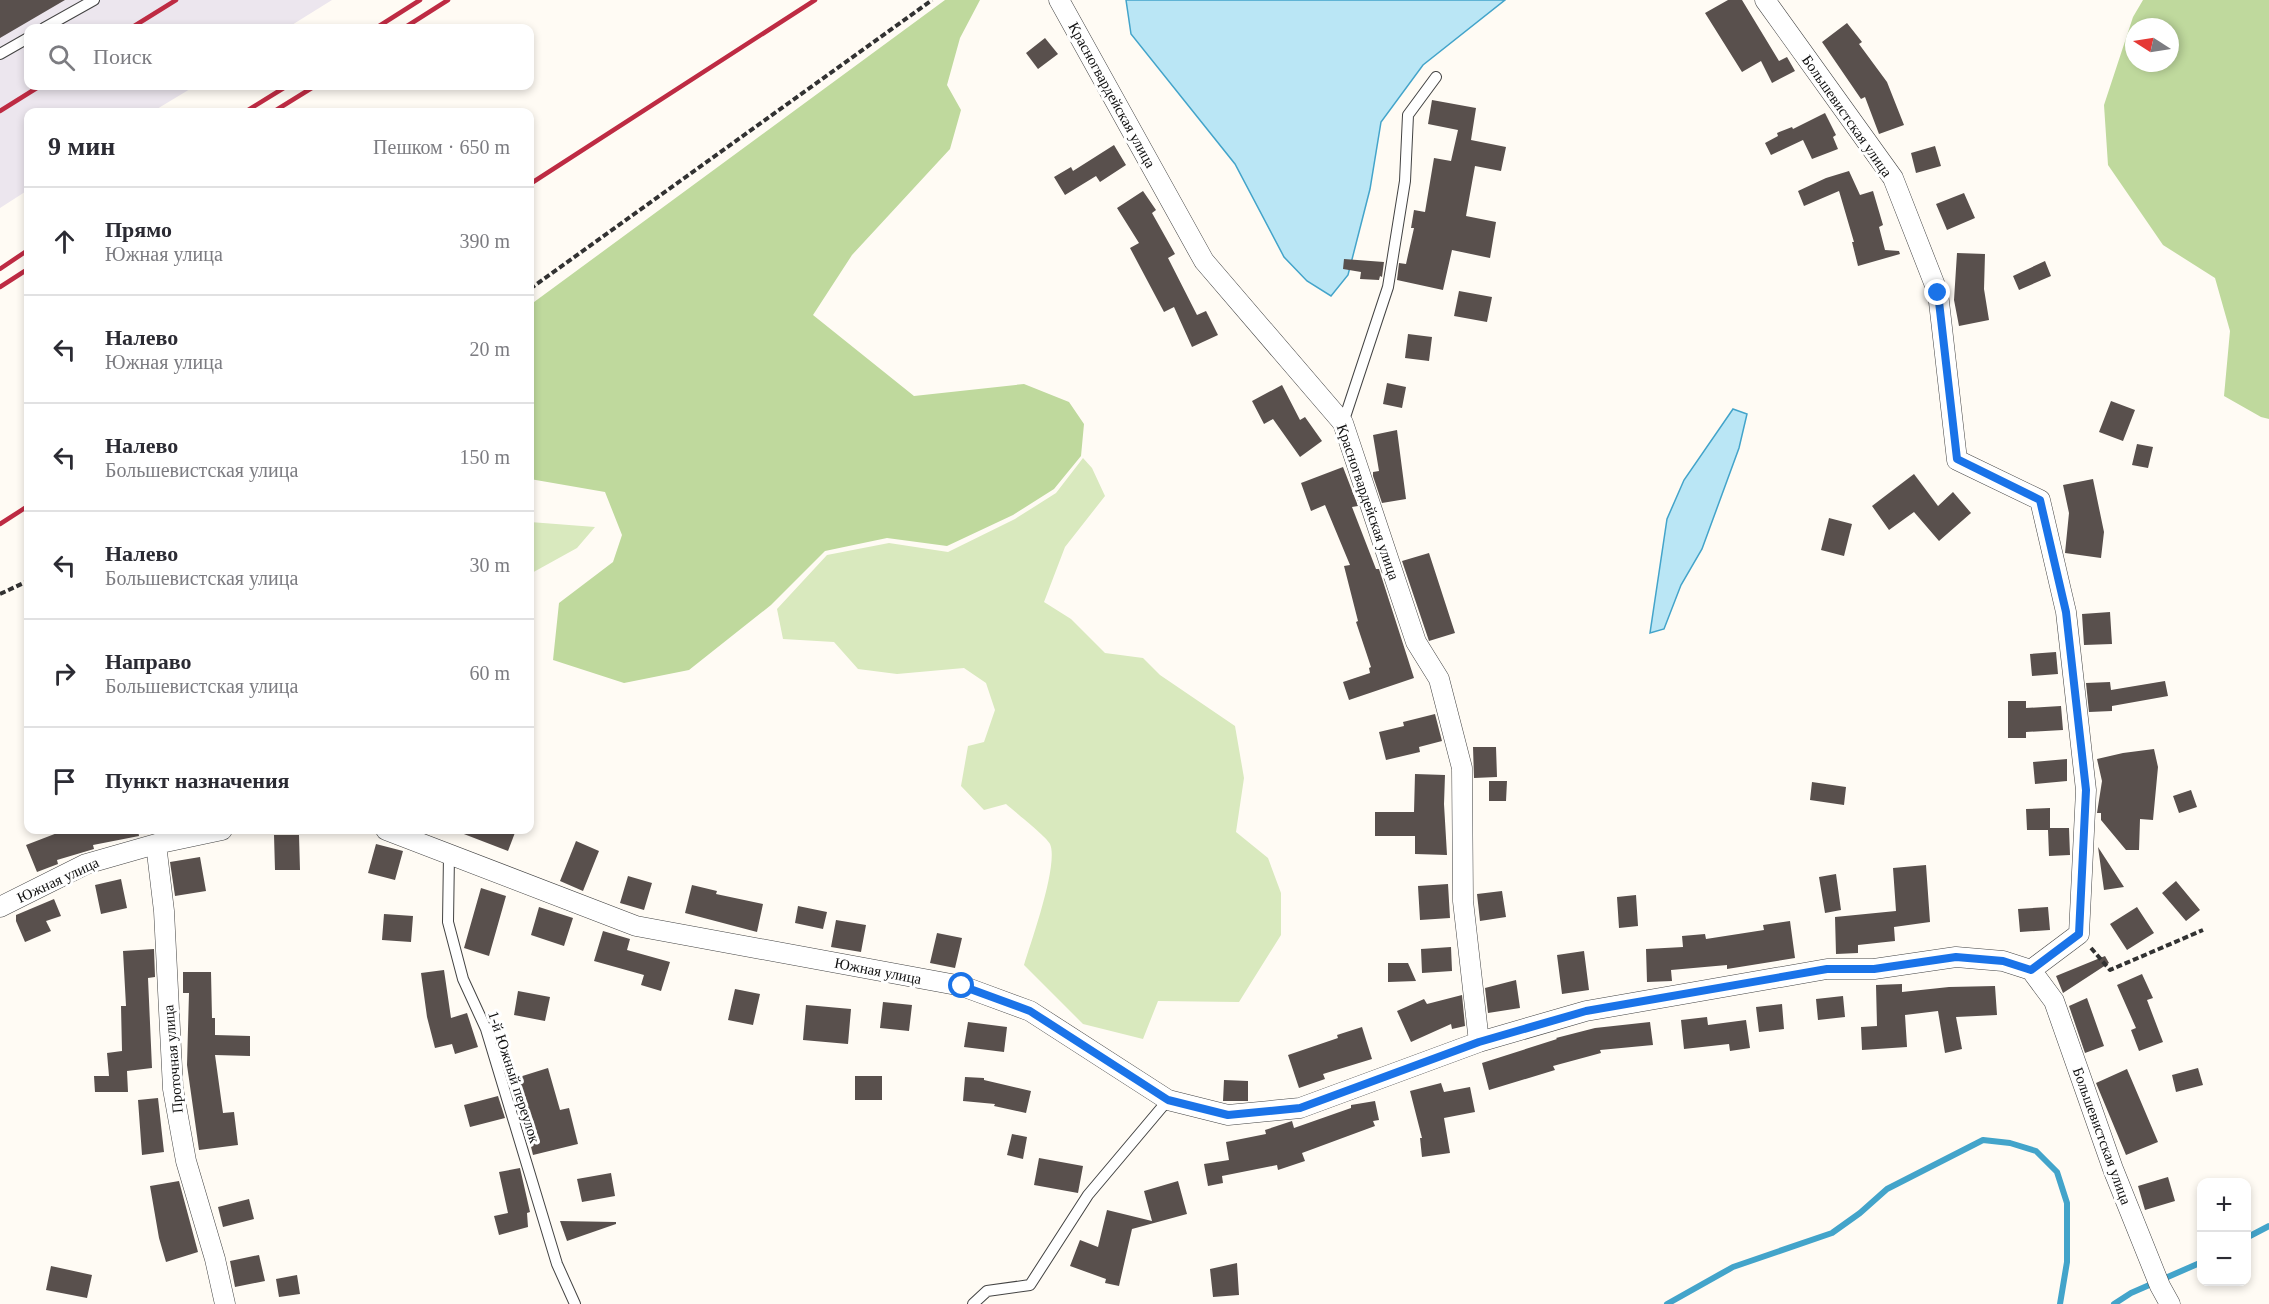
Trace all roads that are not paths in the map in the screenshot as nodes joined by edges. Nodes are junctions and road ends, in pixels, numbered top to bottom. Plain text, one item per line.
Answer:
1 (94, 0) edge
2 (1059, 0) edge
3 (1765, 0) edge
4 (51, 24) edge
5 (24, 40) edge
6 (0, 54) edge
7 (1436, 77) dead end
8 (1343, 423) junction
9 (203, 834) edge
10 (396, 834) edge
11 (156, 844) junction
12 (449, 855) junction
13 (0, 907) edge
14 (2031, 970) junction
15 (1479, 1042) junction
16 (1168, 1100) junction
17 (225, 1304) edge
18 (575, 1304) edge
19 (974, 1304) edge
20 (2170, 1304) edge

1 - 4 lane
2 - 8 street, Красногвардейская улица
3 - 14 street, Большевистская улица
5 - 6 lane
7 - 8 lane
8 - 15 street, Красногвардейская улица
9 - 11 street, Южная улица
10 - 12 street, Южная улица
11 - 13 street, Южная улица
11 - 17 street, Проточная улица
12 - 16 street, Южная улица
12 - 18 lane, 1-й Южный переулок
14 - 15 street, Южная улица
14 - 20 street, Большевистская улица
15 - 16 street, Южная улица
16 - 19 lane

